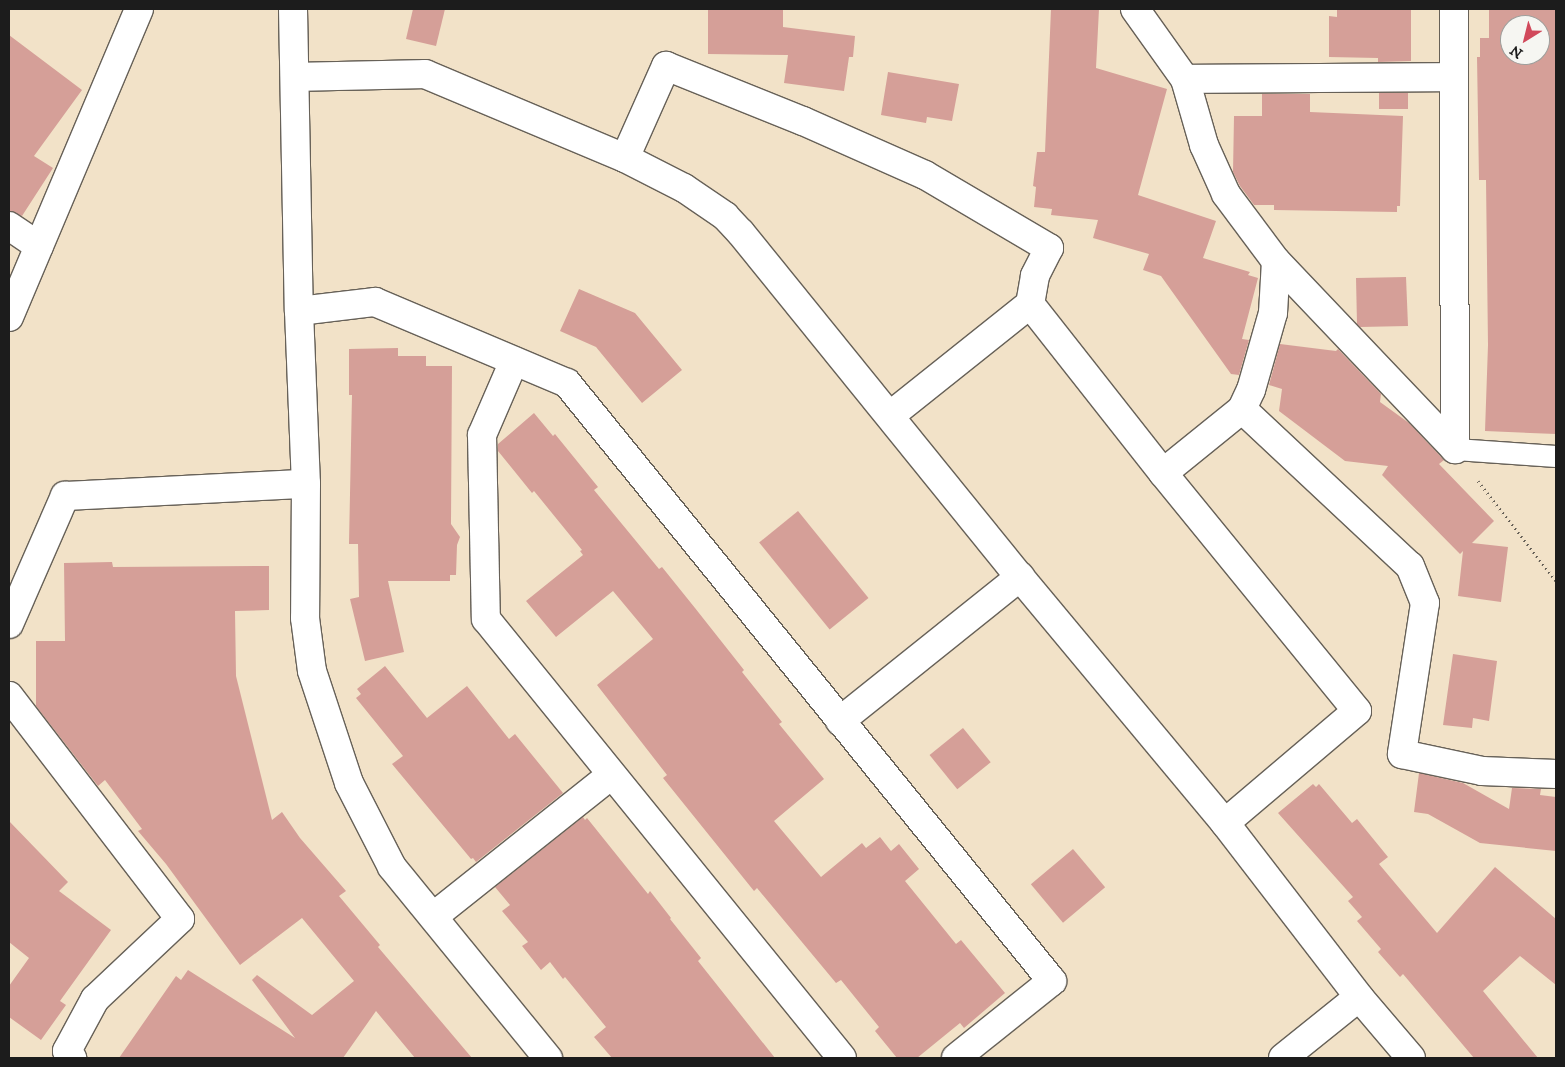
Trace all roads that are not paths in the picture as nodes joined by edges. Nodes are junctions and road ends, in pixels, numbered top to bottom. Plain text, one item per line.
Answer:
1 (139, 9) edge
2 (294, 9) edge
3 (1135, 9) edge
4 (1454, 9) edge
5 (295, 77) junction
6 (1454, 77) junction
7 (1185, 79) junction
8 (625, 158) junction
9 (9, 226) edge
10 (39, 246) junction
11 (1276, 261) junction
12 (1030, 304) junction
13 (299, 311) junction
14 (9, 317) edge
15 (514, 361) junction
16 (1242, 409) junction
17 (891, 415) junction
18 (1455, 449) junction
19 (1556, 456) edge
20 (1162, 473) junction
21 (306, 484) junction
22 (1020, 577) junction
23 (9, 624) edge
24 (9, 696) edge
25 (840, 721) junction
26 (1556, 774) edge
27 (611, 775) junction
28 (1225, 823) junction
29 (434, 916) junction
30 (1359, 997) junction
31 (72, 1058) edge
32 (548, 1058) edge
33 (842, 1058) edge
34 (956, 1058) edge
35 (1283, 1058) edge
36 (1410, 1058) edge

1 - 10 street
2 - 5 street
3 - 7 street
4 - 6 street
5 - 8 street
5 - 13 street
6 - 7 street
6 - 18 street
7 - 11 street
8 - 12 street
8 - 17 street
9 - 10 street
10 - 14 street
11 - 16 street
11 - 18 street
12 - 17 street
12 - 20 street
13 - 15 street
13 - 21 street
15 - 25 street
15 - 27 street
16 - 20 street
16 - 26 street
17 - 22 street
18 - 19 lane
20 - 28 street
21 - 23 street
21 - 29 street
22 - 25 street
22 - 28 street
24 - 31 street
25 - 34 street
27 - 29 street
27 - 33 street
28 - 30 street
29 - 32 street
30 - 35 street
30 - 36 street

